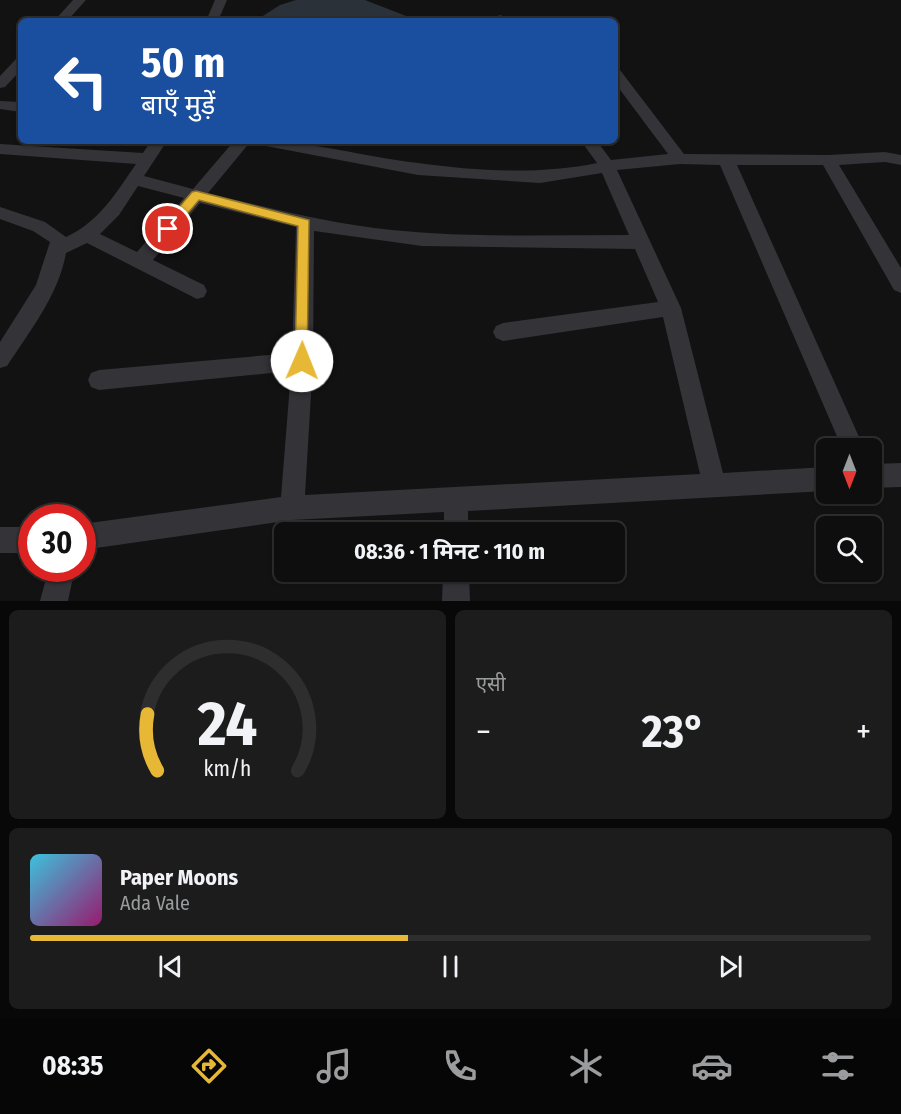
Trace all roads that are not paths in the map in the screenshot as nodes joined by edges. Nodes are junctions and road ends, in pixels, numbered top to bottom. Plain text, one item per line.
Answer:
1 (80, 0) edge
2 (221, 0) edge
3 (63, 18) edge
4 (213, 18) edge
5 (18, 65) edge
6 (618, 77) edge
7 (0, 84) edge
8 (0, 105) edge
9 (18, 107) edge
10 (157, 144) edge
11 (240, 144) edge
12 (282, 144) edge
13 (591, 144) edge
14 (0, 149) edge
15 (147, 159) junction
16 (680, 159) junction
17 (726, 159) junction
18 (828, 160) junction
19 (901, 160) edge
20 (607, 166) junction
21 (134, 179) junction
22 (196, 195) junction
23 (0, 213) edge
24 (305, 224) junction
25 (87, 235) junction
26 (641, 242) junction
27 (59, 248) junction
28 (140, 262) junction
29 (901, 285) edge
30 (196, 291) dead end
31 (671, 308) junction
32 (503, 332) dead end
33 (0, 359) edge
34 (302, 361) junction
35 (99, 380) dead end
36 (849, 438) edge
37 (901, 475) edge
38 (882, 476) edge
39 (816, 479) edge
40 (714, 484) junction
41 (456, 497) junction
42 (292, 508) junction
43 (456, 522) edge
44 (96, 535) edge
45 (0, 540) edge
46 (18, 540) edge
47 (59, 582) edge
48 (456, 582) edge
49 (54, 601) edge
50 (456, 601) edge

1 - 3 street
2 - 4 street
5 - 7 street
6 - 16 street
8 - 9 street
10 - 15 street
11 - 22 street
12 - 20 street
13 - 20 street
14 - 15 street
15 - 21 street
16 - 17 street
16 - 20 street
17 - 18 street
17 - 36 street
18 - 19 street
18 - 29 street
20 - 26 street
21 - 22 street
21 - 25 street
22 - 24 street
22 - 28 street
23 - 27 street
24 - 26 street
24 - 34 street
25 - 27 street
25 - 28 street
26 - 31 street
27 - 33 street
28 - 30 street
31 - 32 street
31 - 40 street
34 - 35 street
34 - 42 street
37 - 38 street
39 - 40 street
40 - 41 street
41 - 42 street
41 - 43 street
42 - 44 street
45 - 46 street
47 - 49 street
48 - 50 street

